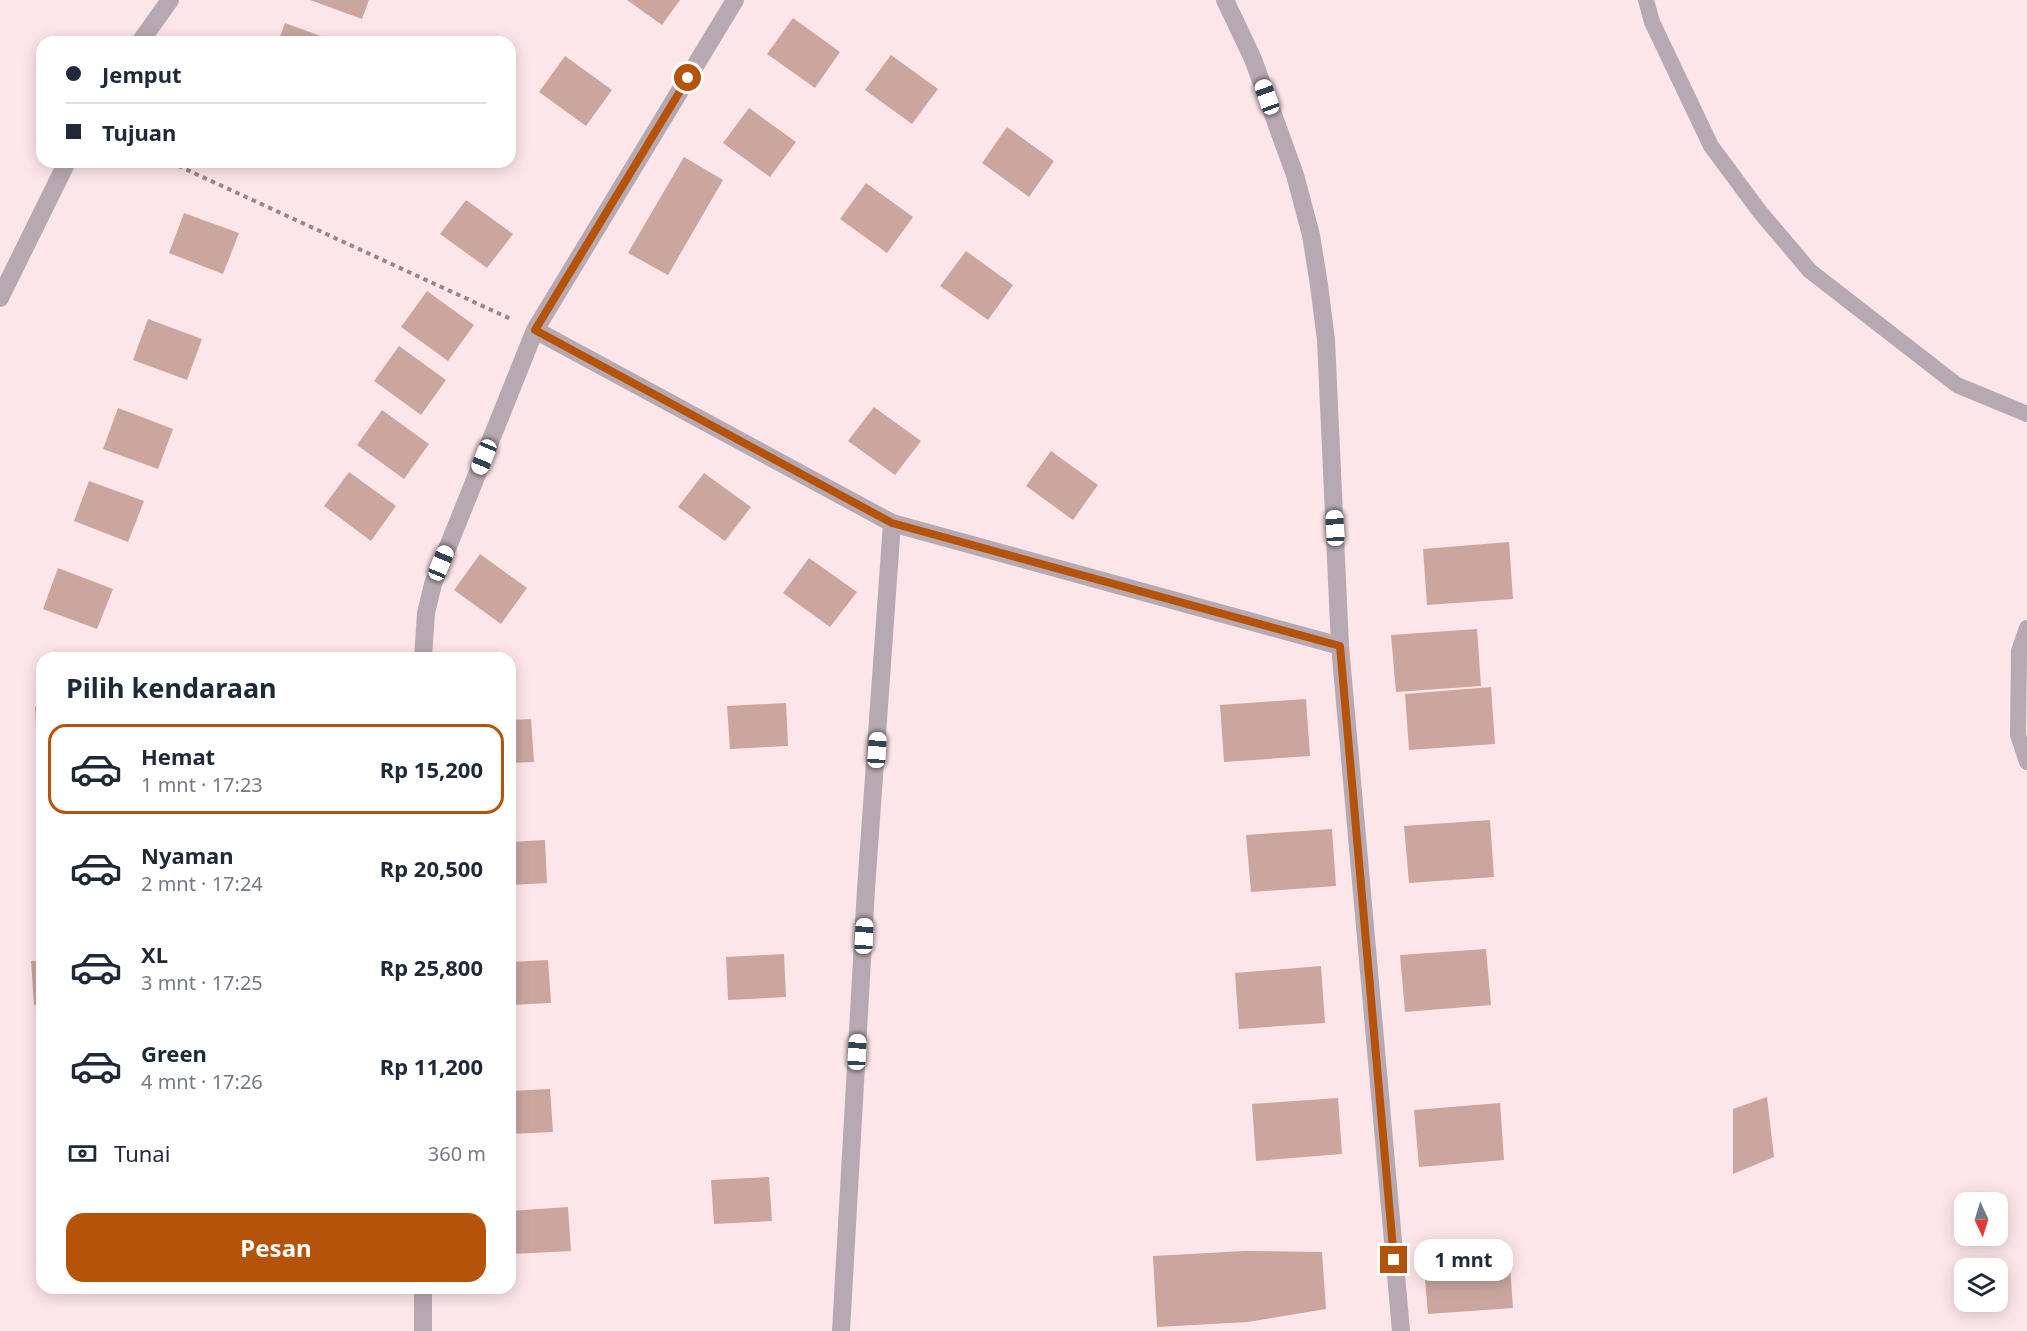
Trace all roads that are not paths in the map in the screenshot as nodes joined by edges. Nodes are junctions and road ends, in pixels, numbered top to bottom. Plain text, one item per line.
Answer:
1 (170, 0) edge
2 (735, 0) edge
3 (1225, 0) edge
4 (1646, 0) edge
5 (144, 36) edge
6 (64, 168) edge
7 (0, 298) edge
8 (535, 330) junction
9 (2027, 414) edge
10 (892, 523) junction
11 (2027, 628) edge
12 (1340, 646) junction
13 (423, 652) edge
14 (2027, 762) edge
15 (423, 1294) edge
16 (423, 1331) edge
17 (841, 1331) edge
18 (1401, 1331) edge

1 - 5 street
2 - 8 street
3 - 12 street
4 - 9 lane
6 - 7 street
8 - 10 street
8 - 13 street
10 - 12 street
10 - 17 street
11 - 14 lane
12 - 18 street
15 - 16 street

